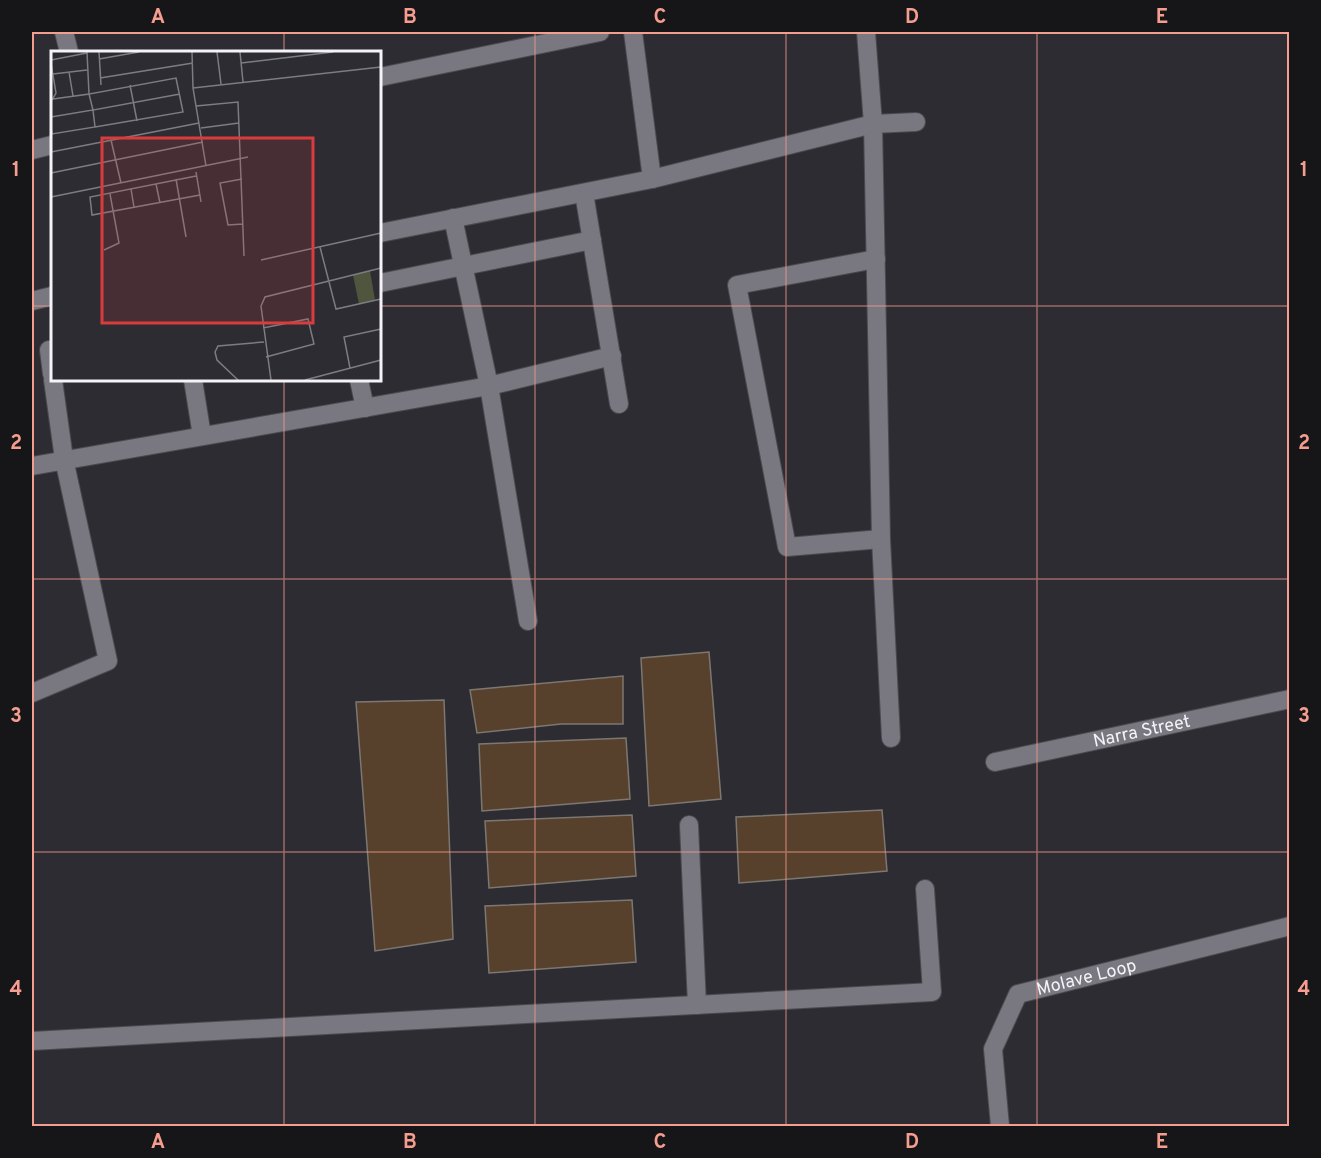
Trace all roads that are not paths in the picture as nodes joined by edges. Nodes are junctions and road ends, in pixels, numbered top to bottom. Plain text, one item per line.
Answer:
1 (64, 32) edge
2 (600, 32) edge
3 (633, 32) edge
4 (866, 32) edge
5 (69, 51) edge
6 (381, 78) edge
7 (916, 122) dead end
8 (873, 124) junction
9 (51, 146) edge
10 (32, 150) edge
11 (652, 179) junction
12 (584, 193) junction
13 (453, 218) junction
14 (381, 232) edge
15 (592, 240) junction
16 (876, 259) junction
17 (464, 266) junction
18 (381, 283) edge
19 (51, 296) edge
20 (32, 301) edge
21 (44, 351) edge
22 (612, 356) junction
23 (51, 371) edge
24 (53, 381) edge
25 (193, 381) edge
26 (359, 381) edge
27 (489, 386) junction
28 (619, 404) dead end
29 (364, 408) junction
30 (202, 436) junction
31 (64, 459) junction
32 (32, 466) edge
33 (881, 539) junction
34 (528, 621) dead end
35 (32, 693) edge
36 (1290, 699) edge
37 (891, 738) dead end
38 (995, 762) dead end
39 (689, 825) dead end
40 (925, 889) dead end
41 (1290, 926) edge
42 (697, 1005) junction
43 (32, 1041) edge
44 (1000, 1126) edge

1 - 5 street
2 - 6 street
3 - 11 street
4 - 8 street
7 - 8 street
8 - 11 street
8 - 16 street
9 - 10 street
11 - 12 street
12 - 13 street
12 - 15 street
13 - 14 street
13 - 17 street
15 - 17 street
15 - 22 street
16 - 33 street
16 - 33 street
17 - 18 street
17 - 27 street
19 - 20 street
21 - 23 street
22 - 27 street
22 - 28 street
24 - 31 street
25 - 30 street
26 - 29 street
27 - 29 street
27 - 34 street
29 - 30 street
30 - 31 street
31 - 32 street
31 - 35 street
33 - 37 street
36 - 38 street, Narra Street
39 - 42 street
40 - 42 street
41 - 44 street, Molave Loop
42 - 43 street

